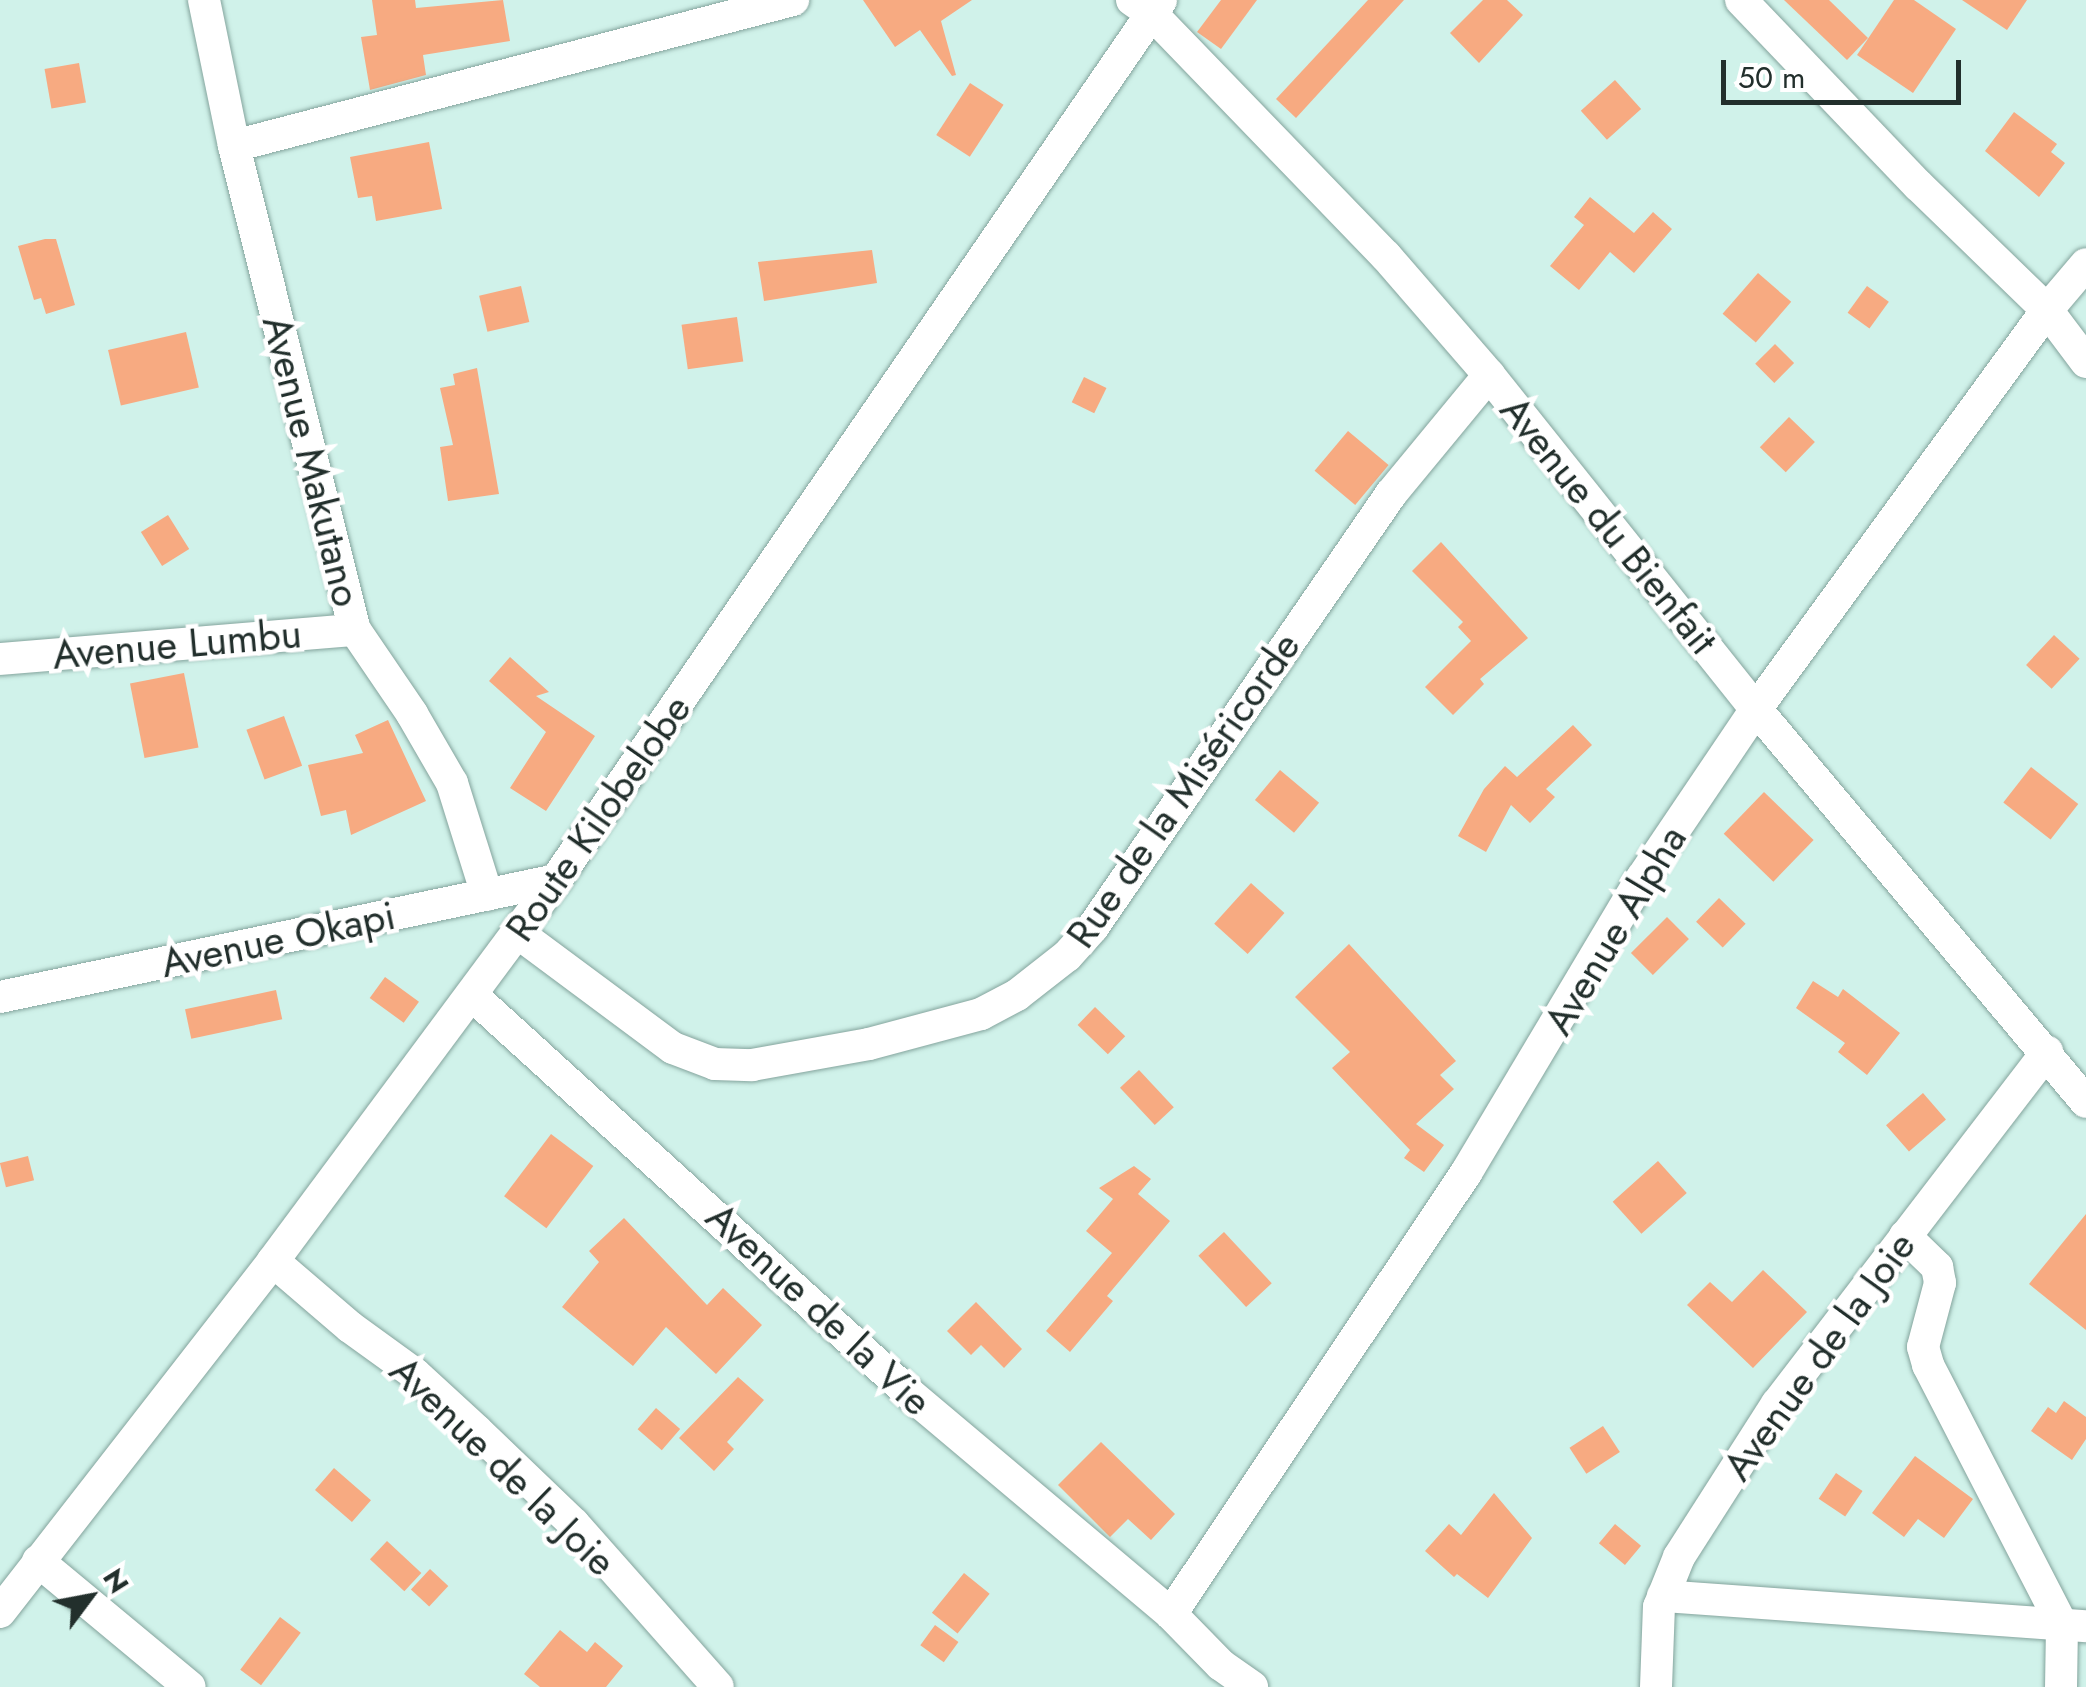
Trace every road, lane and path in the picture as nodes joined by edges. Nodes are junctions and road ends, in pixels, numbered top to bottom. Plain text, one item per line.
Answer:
1 (204, 0) edge
2 (794, 0) edge
3 (1741, 0) edge
4 (1148, 5) edge
5 (234, 146) junction
6 (2086, 264) edge
7 (2046, 310) junction
8 (2086, 362) edge
9 (1490, 374) junction
10 (354, 630) junction
11 (0, 659) edge
12 (1756, 708) junction
13 (556, 880) junction
14 (487, 895) junction
15 (518, 934) junction
16 (472, 996) junction
17 (0, 997) edge
18 (2047, 1052) junction
19 (2086, 1102) edge
20 (1906, 1236) junction
21 (273, 1261) junction
22 (38, 1560) junction
23 (1663, 1596) junction
24 (0, 1612) edge
25 (1171, 1614) junction
26 (2074, 1626) edge
27 (190, 1687) edge
28 (718, 1687) edge
29 (1252, 1687) edge
30 (1656, 1687) edge
31 (2061, 1687) edge

1 - 5 street, Avenue Makutano
2 - 5 street
3 - 7 street
4 - 9 street, Avenue du Bienfait
4 - 13 street, Route Kilobelobe
5 - 10 street, Avenue Makutano
6 - 7 street, Avenue Alpha
7 - 8 street
7 - 12 street, Avenue Alpha
9 - 12 street, Avenue du Bienfait
9 - 15 street, Rue de la Miséricorde
10 - 11 street, Avenue Lumbu
10 - 14 street, Avenue Makutano
12 - 18 street, Avenue du Bienfait
12 - 25 street, Avenue Alpha
13 - 14 street, Avenue Okapi
13 - 15 street, Route Kilobelobe
14 - 17 street, Avenue Okapi
15 - 16 street, Route Kilobelobe
16 - 21 street, Route Kilobelobe
16 - 25 street, Avenue de la Vie
18 - 19 street, Avenue du Bienfait
18 - 20 street, Avenue de la Joie
20 - 23 street, Avenue de la Joie
20 - 26 street
21 - 22 street, Route Kilobelobe
21 - 28 street, Avenue de la Joie
22 - 24 street, Route Kilobelobe
22 - 27 street
23 - 26 street
23 - 30 street, Avenue de la Joie
25 - 29 street, Avenue de la Vie
26 - 31 street

